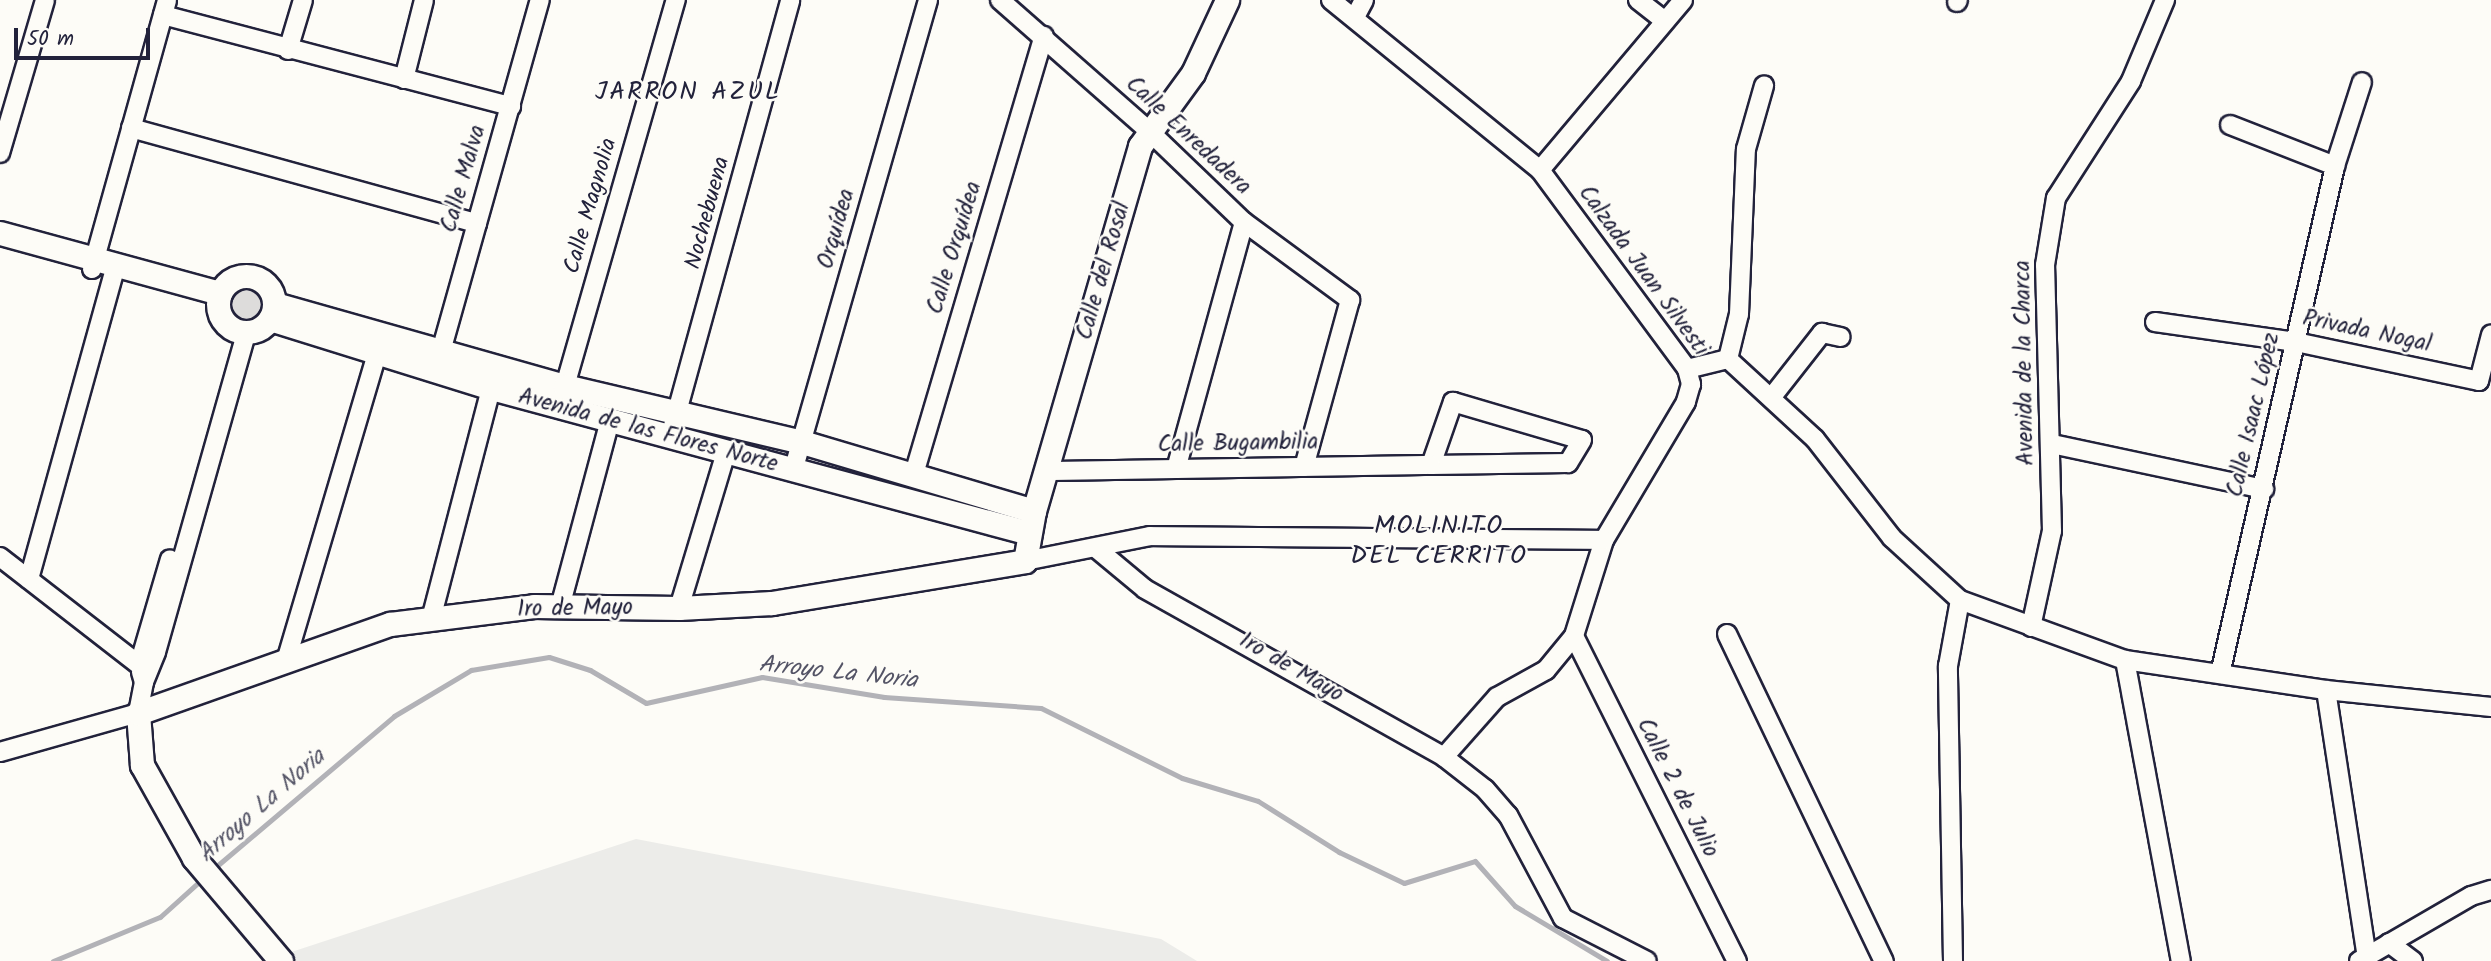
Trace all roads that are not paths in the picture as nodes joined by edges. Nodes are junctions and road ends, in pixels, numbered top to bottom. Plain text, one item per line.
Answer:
1 (45, 0) edge
2 (303, 0) edge
3 (424, 0) edge
4 (676, 0) edge
5 (790, 0) edge
6 (928, 0) edge
7 (1000, 0) edge
8 (1227, 0) edge
9 (1331, 0) edge
10 (1364, 0) edge
11 (1638, 0) edge
12 (1684, 0) edge
13 (2165, 0) edge
14 (546, 1) edge
15 (165, 7) edge
16 (1355, 17) junction
17 (1665, 21) junction
18 (1044, 36) junction
19 (288, 50) junction
20 (404, 79) junction
21 (2362, 82) dead end
22 (1764, 86) dead end
23 (510, 106) junction
24 (2230, 125) dead end
25 (131, 128) junction
26 (1150, 132) junction
27 (0, 153) edge
28 (2335, 166) junction
29 (1540, 170) junction
30 (1244, 222) junction
31 (477, 223) junction
32 (0, 233) edge
33 (0, 244) edge
34 (104, 267) junction
35 (219, 298) junction
36 (273, 312) junction
37 (2155, 322) dead end
38 (241, 332) junction
39 (2491, 335) edge
40 (1842, 337) dead end
41 (2295, 342) junction
42 (377, 354) junction
43 (1728, 359) junction
44 (438, 362) junction
45 (1687, 369) junction
46 (565, 386) junction
47 (491, 388) junction
48 (1772, 398) junction
49 (679, 414) junction
50 (610, 421) junction
51 (670, 437) junction
52 (802, 442) junction
53 (2052, 444) junction
54 (726, 452) junction
55 (1431, 465) junction
56 (1304, 467) junction
57 (1175, 469) junction
58 (793, 471) junction
59 (1046, 471) junction
60 (914, 474) junction
61 (2264, 489) junction
62 (1034, 511) junction
63 (1029, 533) junction
64 (1604, 540) junction
65 (1097, 549) junction
66 (0, 557) edge
67 (1025, 561) junction
68 (29, 579) junction
69 (1959, 600) junction
70 (560, 607) junction
71 (679, 608) junction
72 (431, 619) junction
73 (2031, 627) junction
74 (1727, 634) dead end
75 (1574, 636) junction
76 (2124, 660) junction
77 (286, 661) junction
78 (141, 673) junction
79 (2220, 674) junction
80 (2326, 690) junction
81 (2491, 707) edge
82 (138, 713) junction
83 (0, 752) edge
84 (1444, 757) junction
85 (2491, 890) edge
86 (2389, 943) junction
87 (2363, 959) edge
88 (281, 961) edge
89 (1647, 961) edge
90 (1737, 961) edge
91 (1884, 961) edge
92 (1953, 961) edge
93 (2181, 961) edge
94 (2413, 961) edge

1 - 27 street
2 - 19 street
3 - 20 street
4 - 46 street, Calle Magnolia
5 - 49 street, Nochebuena
6 - 52 street, Orquídea
7 - 18 street, Calle Enredadera
8 - 26 street, Calle del Rosal
9 - 16 street, Calzada Juan Silvesti
10 - 16 street
11 - 17 street
12 - 17 street
13 - 53 street, Avenida de la Charca
14 - 23 street, Calle Malva
15 - 19 street
15 - 25 street
16 - 29 street, Calzada Juan Silvesti
17 - 29 street
18 - 26 street, Calle Enredadera
18 - 60 street, Calle Orquídea
19 - 20 street
20 - 23 street
21 - 28 street, Calle Isaac López
22 - 43 street
23 - 31 street, Calle Malva
24 - 28 street
25 - 31 street
25 - 34 street
26 - 30 street, Calle Enredadera
26 - 59 street, Calle del Rosal
28 - 41 street, Calle Isaac López
29 - 45 street, Calzada Juan Silvesti
30 - 56 street, Calle Enredadera
30 - 57 street
31 - 44 street, Calle Malva
32 - 34 street
33 - 34 street
34 - 35 street
34 - 68 street
35 - 36 street
35 - 38 street
36 - 38 street
36 - 42 street, Avenida de las Flores Norte
36 - 44 street, Avenida de las Flores Norte
37 - 41 street, Privada Nogal
38 - 78 street
39 - 41 street, Privada Nogal
40 - 48 street
41 - 61 street, Calle Isaac López
42 - 44 street, Avenida de las Flores Norte
42 - 77 street
43 - 45 street
43 - 48 street
44 - 46 street, Avenida de las Flores Norte
44 - 47 street, Avenida de las Flores Norte
45 - 64 street, Calzada Juan Silvesti
46 - 49 street, Avenida de las Flores Norte
47 - 50 street, Avenida de las Flores Norte
47 - 72 street
48 - 69 street
49 - 51 street, Nochebuena
49 - 52 street, Avenida de las Flores Norte
50 - 51 street, Avenida de las Flores Norte
50 - 70 street
51 - 54 street, Avenida de las Flores Norte
52 - 58 street, Orquídea
52 - 60 street, Avenida de las Flores Norte
53 - 61 street
53 - 73 street, Avenida de la Charca
54 - 58 street, Avenida de las Flores Norte
54 - 71 street
55 - 55 street, Calle Bugambilia
55 - 56 street, Calle Bugambilia
56 - 57 street, Calle Bugambilia
57 - 59 street, Calle Bugambilia
58 - 63 street, Avenida de las Flores Norte
59 - 62 street, Calle del Rosal
60 - 62 street, Avenida de las Flores Norte
61 - 79 street, Calle Isaac López
62 - 63 street, Calle del Rosal
63 - 67 street, Calle del Rosal
64 - 65 street
64 - 75 street, Calzada Juan Silvesti
65 - 67 street
65 - 84 street, 1ro de Mayo
66 - 68 street
67 - 71 street, 1ro de Mayo
68 - 78 street
69 - 73 street
69 - 92 street
70 - 71 street, 1ro de Mayo
70 - 72 street, 1ro de Mayo
72 - 77 street, 1ro de Mayo
73 - 76 street
74 - 91 street
75 - 84 street, Calzada Juan Silvesti
75 - 90 street, Calle 2 de Julio
76 - 79 street
76 - 93 street
77 - 82 street, 1ro de Mayo
78 - 82 street
79 - 80 street
80 - 81 street
80 - 87 street
82 - 83 street
82 - 88 street
84 - 89 street, 1ro de Mayo
85 - 86 street
86 - 87 street
86 - 94 street

